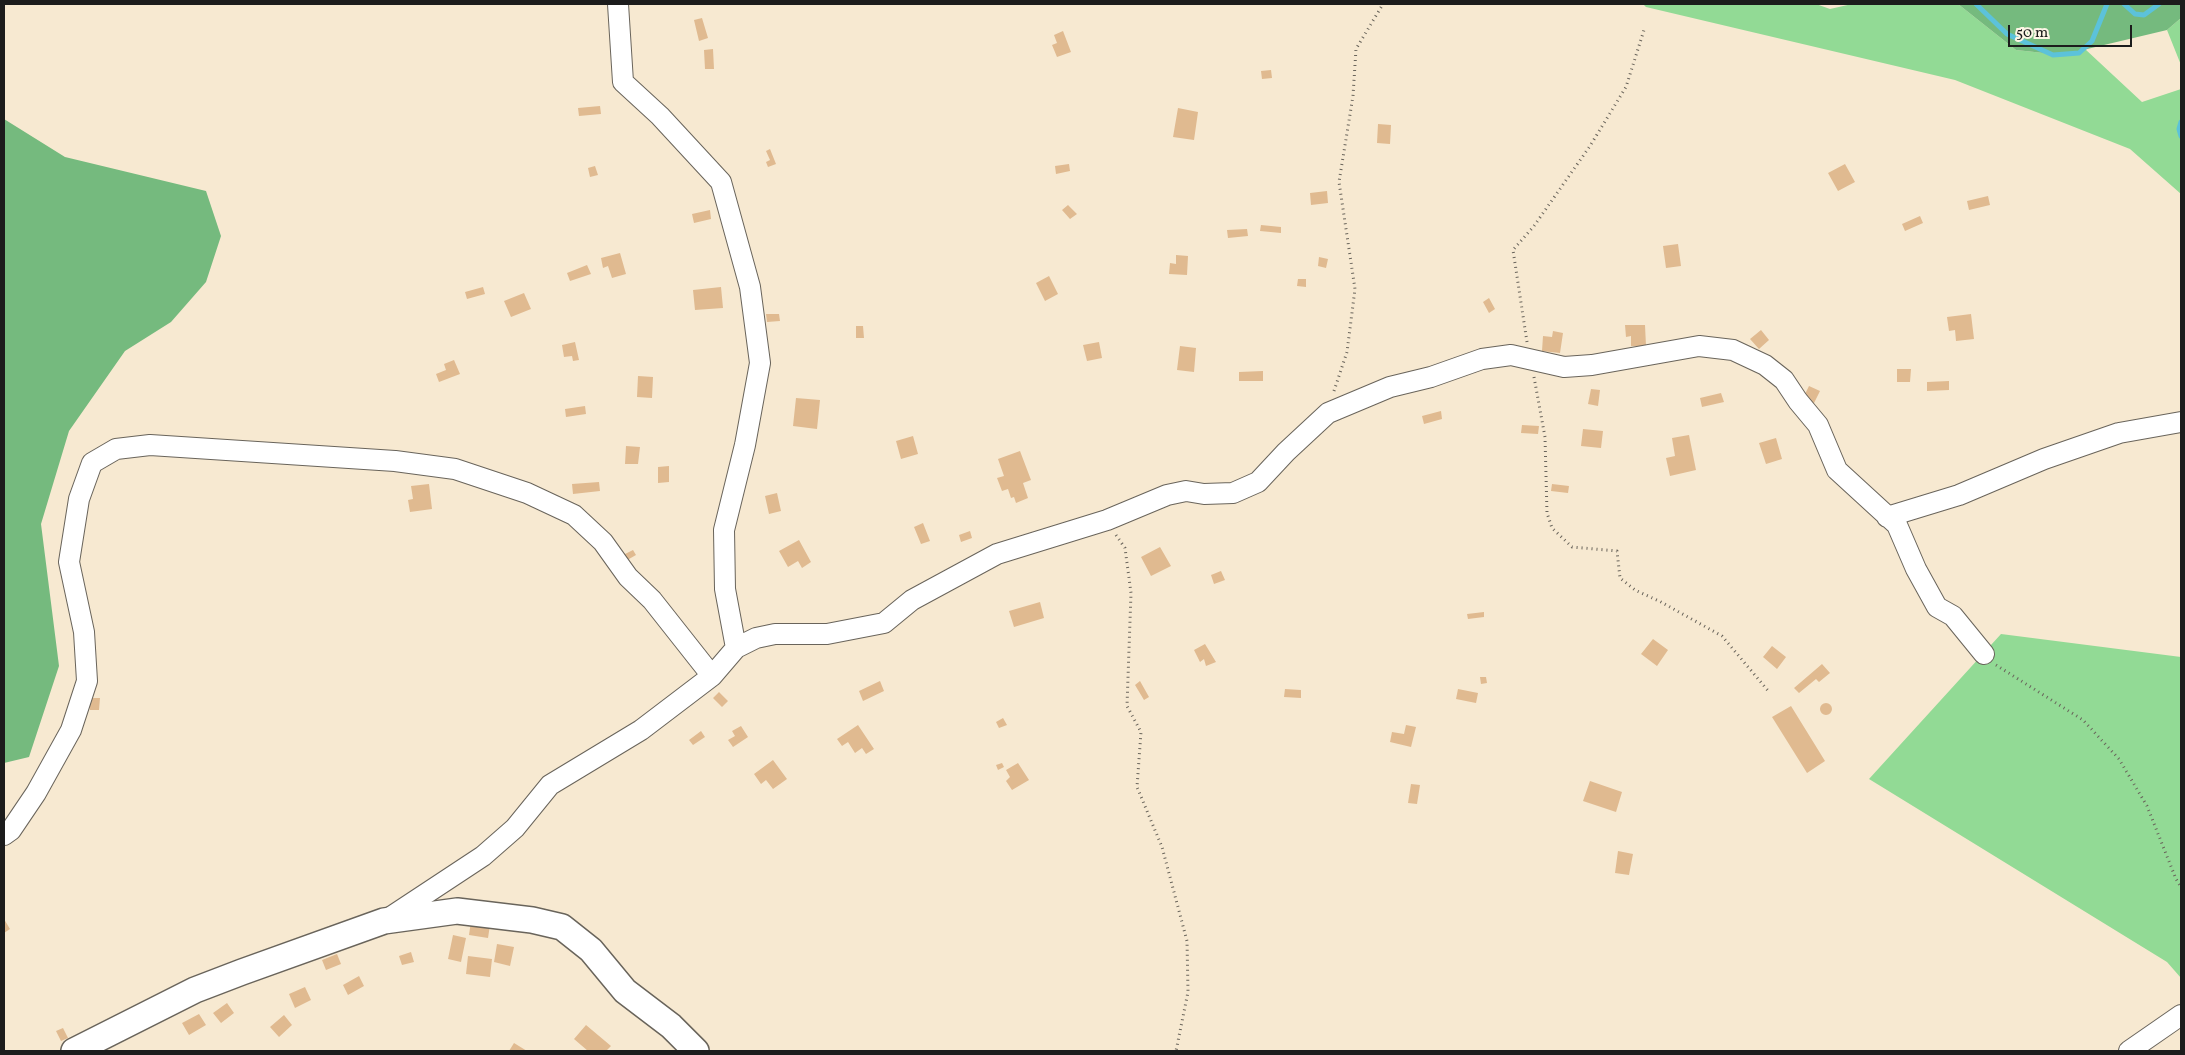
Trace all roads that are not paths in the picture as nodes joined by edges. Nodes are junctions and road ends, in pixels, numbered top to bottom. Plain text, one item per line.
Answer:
1 (618, 4) edge
2 (2181, 422) edge
3 (1887, 516) junction
4 (736, 648) junction
5 (1984, 654) road end
6 (712, 676) junction
7 (4, 835) edge
8 (384, 921) junction
9 (2181, 1015) edge
10 (693, 1050) edge
11 (74, 1051) edge
12 (2129, 1051) edge

1 - 4 street
2 - 3 street
3 - 4 street
3 - 5 street
4 - 6 street
6 - 7 street
6 - 8 street
8 - 10 street
8 - 11 street
9 - 12 street

